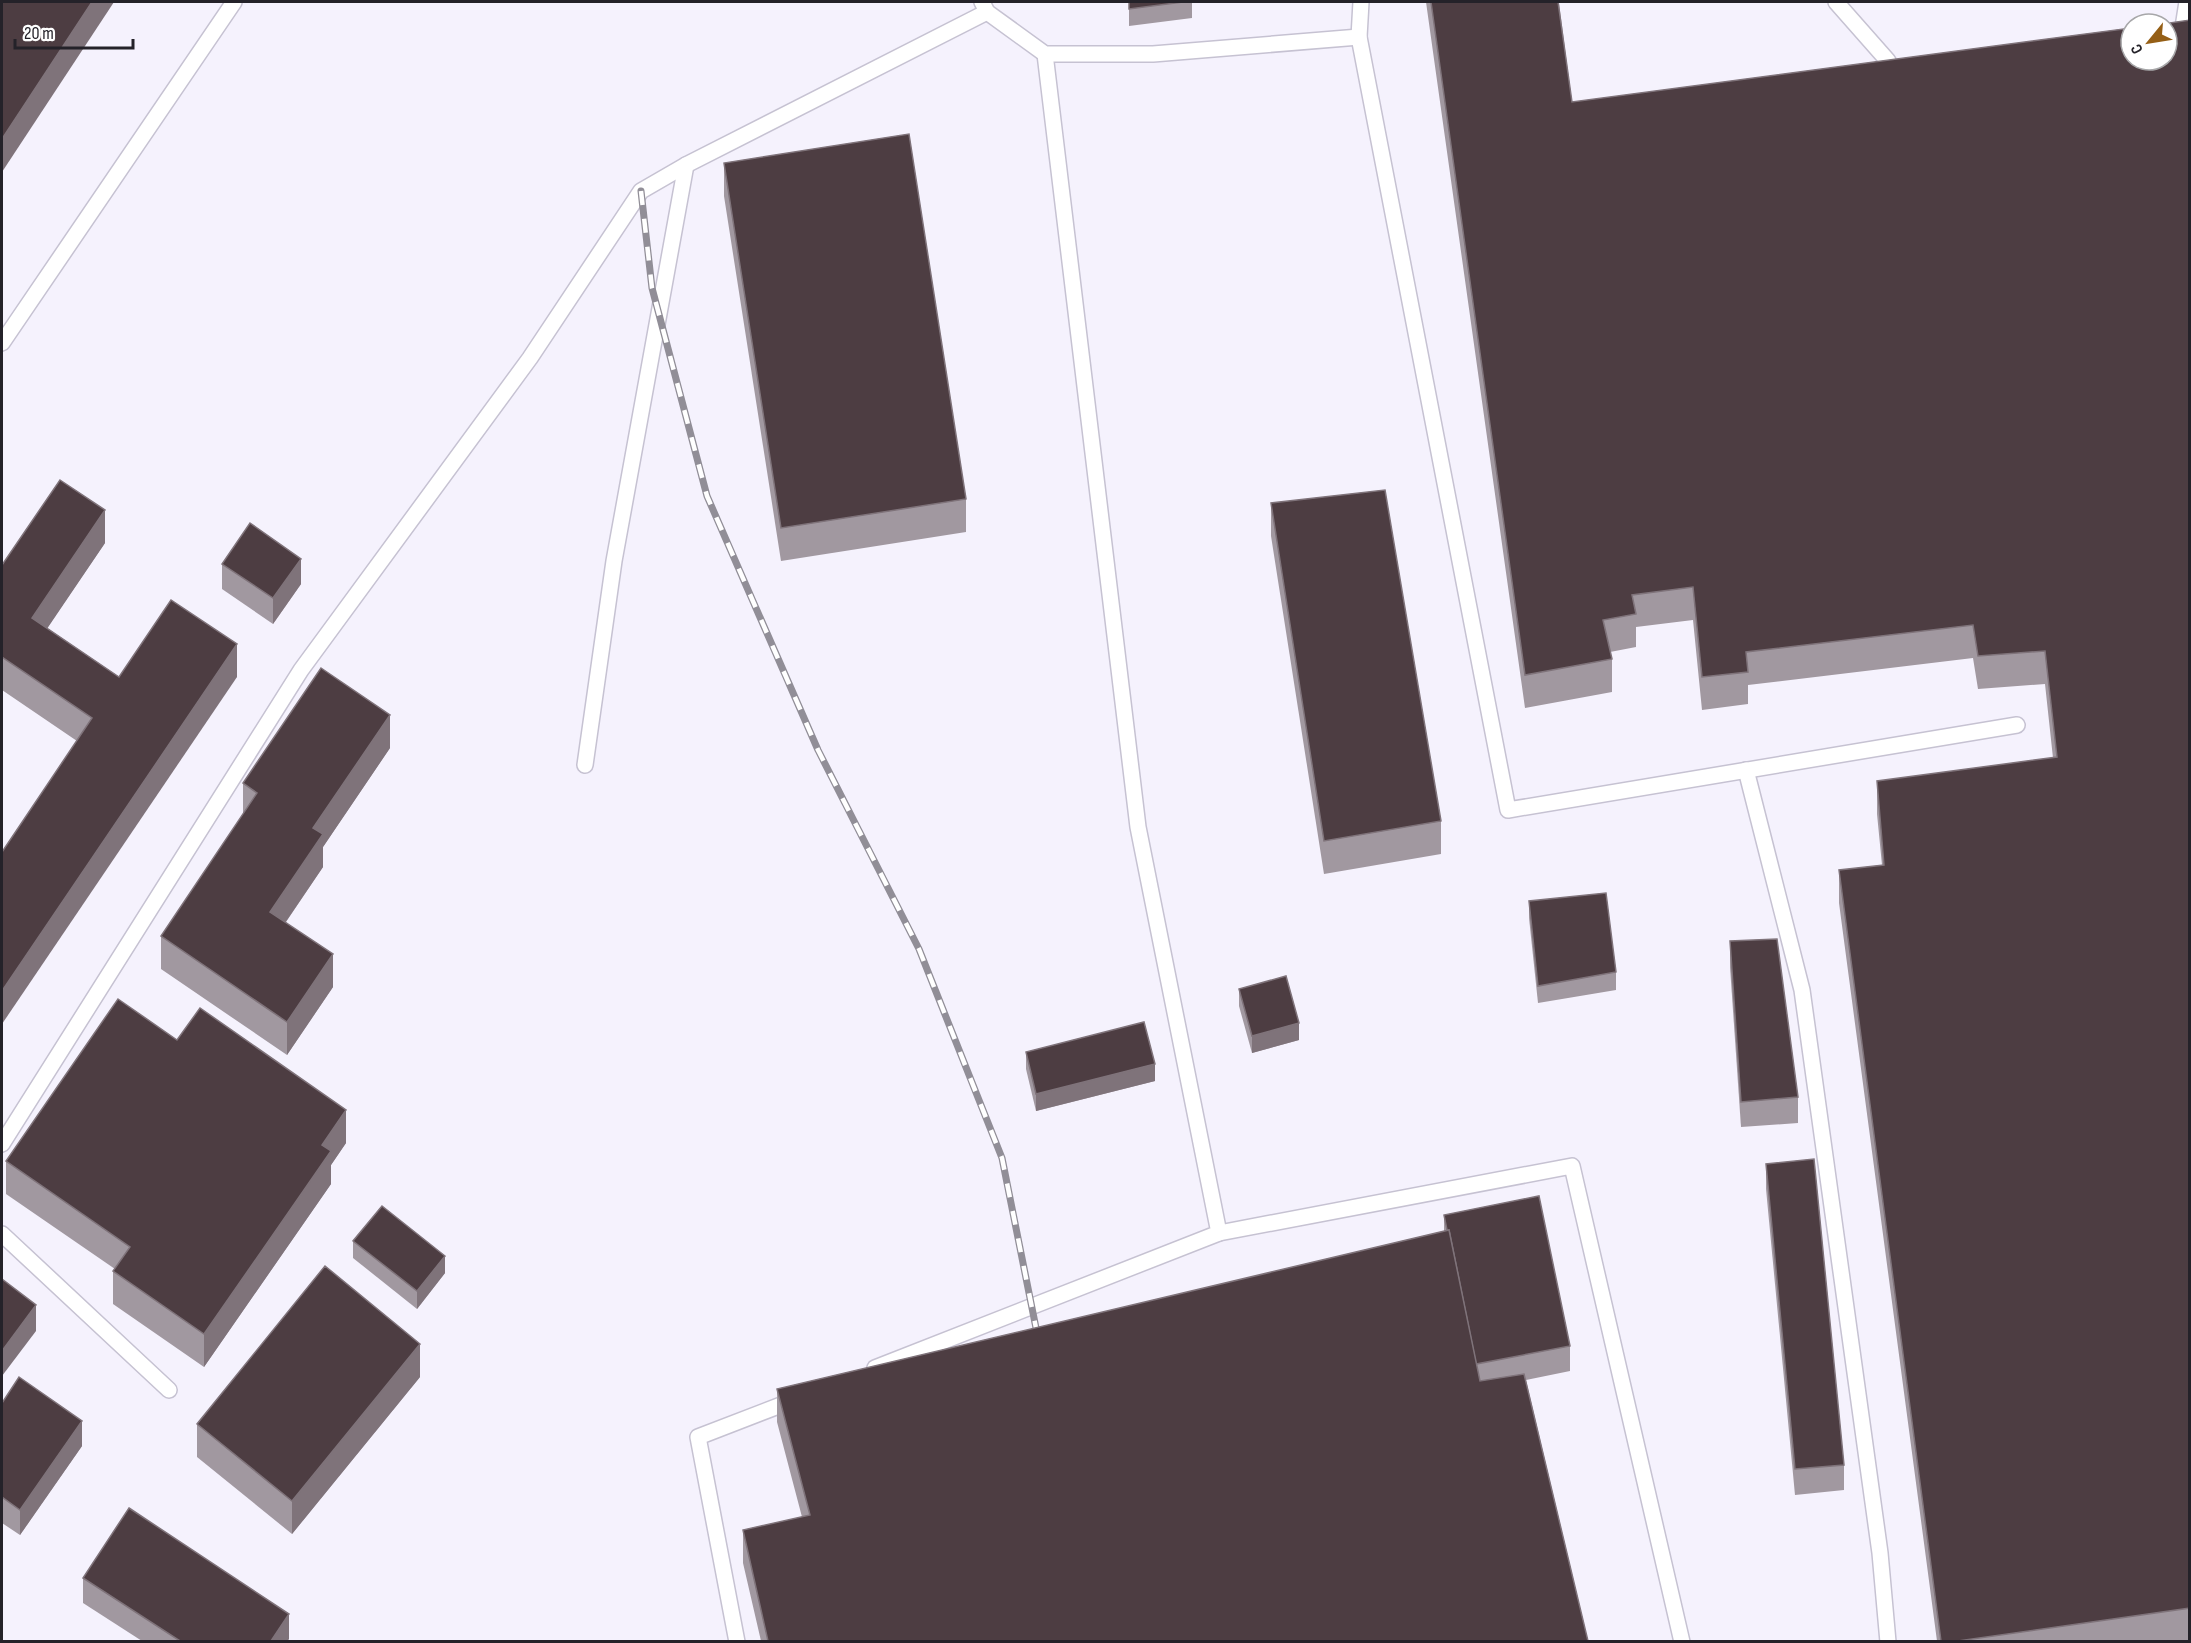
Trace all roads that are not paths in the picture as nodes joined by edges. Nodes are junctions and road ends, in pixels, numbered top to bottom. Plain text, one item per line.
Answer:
1 (234, 2) edge
2 (1361, 2) edge
3 (1836, 2) edge
4 (2187, 2) edge
5 (984, 7) edge
6 (1359, 37) junction
7 (2181, 40) edge
8 (1045, 54) junction
9 (1888, 61) edge
10 (686, 165) junction
11 (2, 343) edge
12 (2017, 724) dead end
13 (585, 765) dead end
14 (1746, 770) junction
15 (2, 1144) edge
16 (1219, 1233) junction
17 (2, 1234) edge
18 (865, 1372) edge
19 (169, 1389) dead end
20 (809, 1394) edge
21 (737, 1641) edge
22 (1682, 1641) edge
23 (1888, 1641) edge

1 - 11 lane
2 - 6 lane
3 - 9 lane
4 - 7 lane
5 - 8 lane
5 - 10 lane
6 - 8 lane
6 - 14 lane
8 - 16 lane
10 - 13 lane
10 - 15 lane
12 - 14 lane
14 - 23 lane
16 - 18 lane
16 - 22 lane
17 - 19 lane
20 - 21 lane

